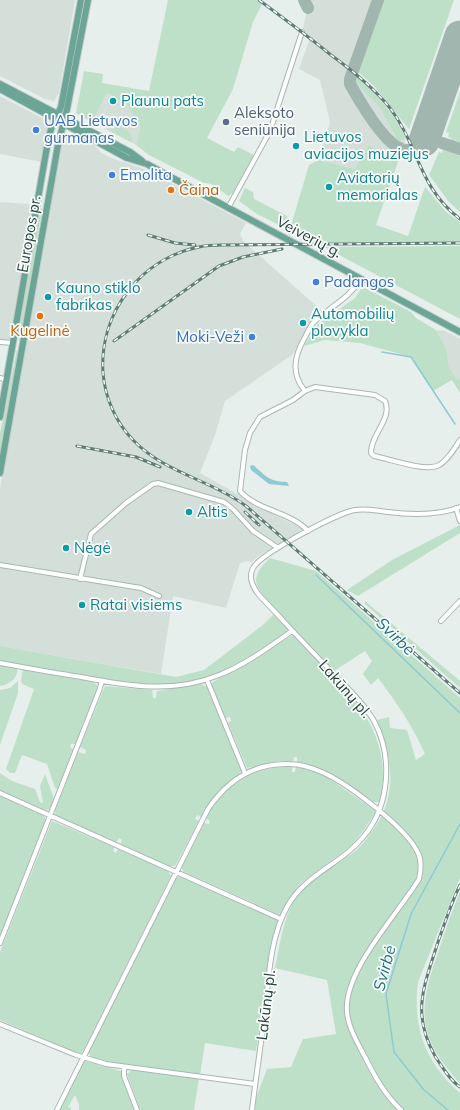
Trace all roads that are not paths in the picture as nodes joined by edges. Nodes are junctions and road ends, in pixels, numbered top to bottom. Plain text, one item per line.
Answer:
1 (81, 0) edge
2 (88, 0) edge
3 (302, 32) dead end
4 (0, 84) edge
5 (0, 89) edge
6 (56, 116) junction
7 (66, 117) junction
8 (63, 124) junction
9 (146, 164) junction
10 (38, 201) junction
11 (48, 203) junction
12 (228, 208) junction
13 (361, 279) junction
14 (460, 332) edge
15 (0, 342) edge
16 (13, 343) junction
17 (22, 353) junction
18 (0, 378) edge
19 (7, 380) junction
20 (305, 390) junction
21 (0, 417) edge
22 (460, 440) edge
23 (0, 473) edge
24 (458, 508) edge
25 (460, 521) edge
26 (308, 531) junction
27 (278, 548) junction
28 (0, 565) edge
29 (80, 579) junction
30 (160, 596) dead end
31 (460, 601) edge
32 (441, 621) dead end
33 (292, 631) junction
34 (0, 663) edge
35 (207, 680) junction
36 (102, 681) junction
37 (245, 773) junction
38 (0, 793) edge
39 (380, 810) junction
40 (50, 816) junction
41 (176, 872) junction
42 (281, 919) junction
43 (0, 944) edge
44 (0, 1024) edge
45 (83, 1058) junction
46 (124, 1068) junction
47 (255, 1084) junction
48 (57, 1110) edge
49 (137, 1110) edge
50 (252, 1110) edge
51 (401, 1110) edge

1 - 6 main road, Europos pr.
2 - 7 main road, Europos pr.
3 - 12 street
4 - 6 main road, Veiverių g.
5 - 6 main road, Veiverių g.
6 - 7 main road, Veiverių g.
6 - 8 main road, Veiverių g.
6 - 10 main road, Europos pr.
7 - 8 main road, Europos pr.
7 - 9 main road, Veiverių g.
8 - 9 main road, Veiverių g.
8 - 11 main road, Europos pr.
9 - 12 main road, Veiverių g.
10 - 11 main road
10 - 16 main road, Europos pr.
11 - 17 main road, Europos pr.
12 - 13 main road, Veiverių g.
13 - 14 main road, Veiverių g.
13 - 20 street
15 - 16 street
16 - 17 main road
16 - 19 main road, Europos pr.
17 - 23 main road, Europos pr.
18 - 19 street
19 - 21 main road, Europos pr.
20 - 22 street
20 - 26 street
24 - 25 street
24 - 26 street, Lakūnų pl.
26 - 27 street, Lakūnų pl.
27 - 29 street
27 - 33 street, Lakūnų pl.
28 - 29 street
29 - 30 street
31 - 32 street
33 - 35 street
33 - 39 street, Lakūnų pl.
34 - 36 street
35 - 36 street
35 - 37 street
36 - 40 street
37 - 39 street
37 - 41 street
38 - 40 street
39 - 42 street, Lakūnų pl.
39 - 51 street
40 - 41 street
40 - 43 street
41 - 42 street
41 - 45 street
42 - 47 street, Lakūnų pl.
44 - 45 street
45 - 46 street
45 - 48 street
46 - 47 street
46 - 49 street
47 - 50 street, Lakūnų pl.

